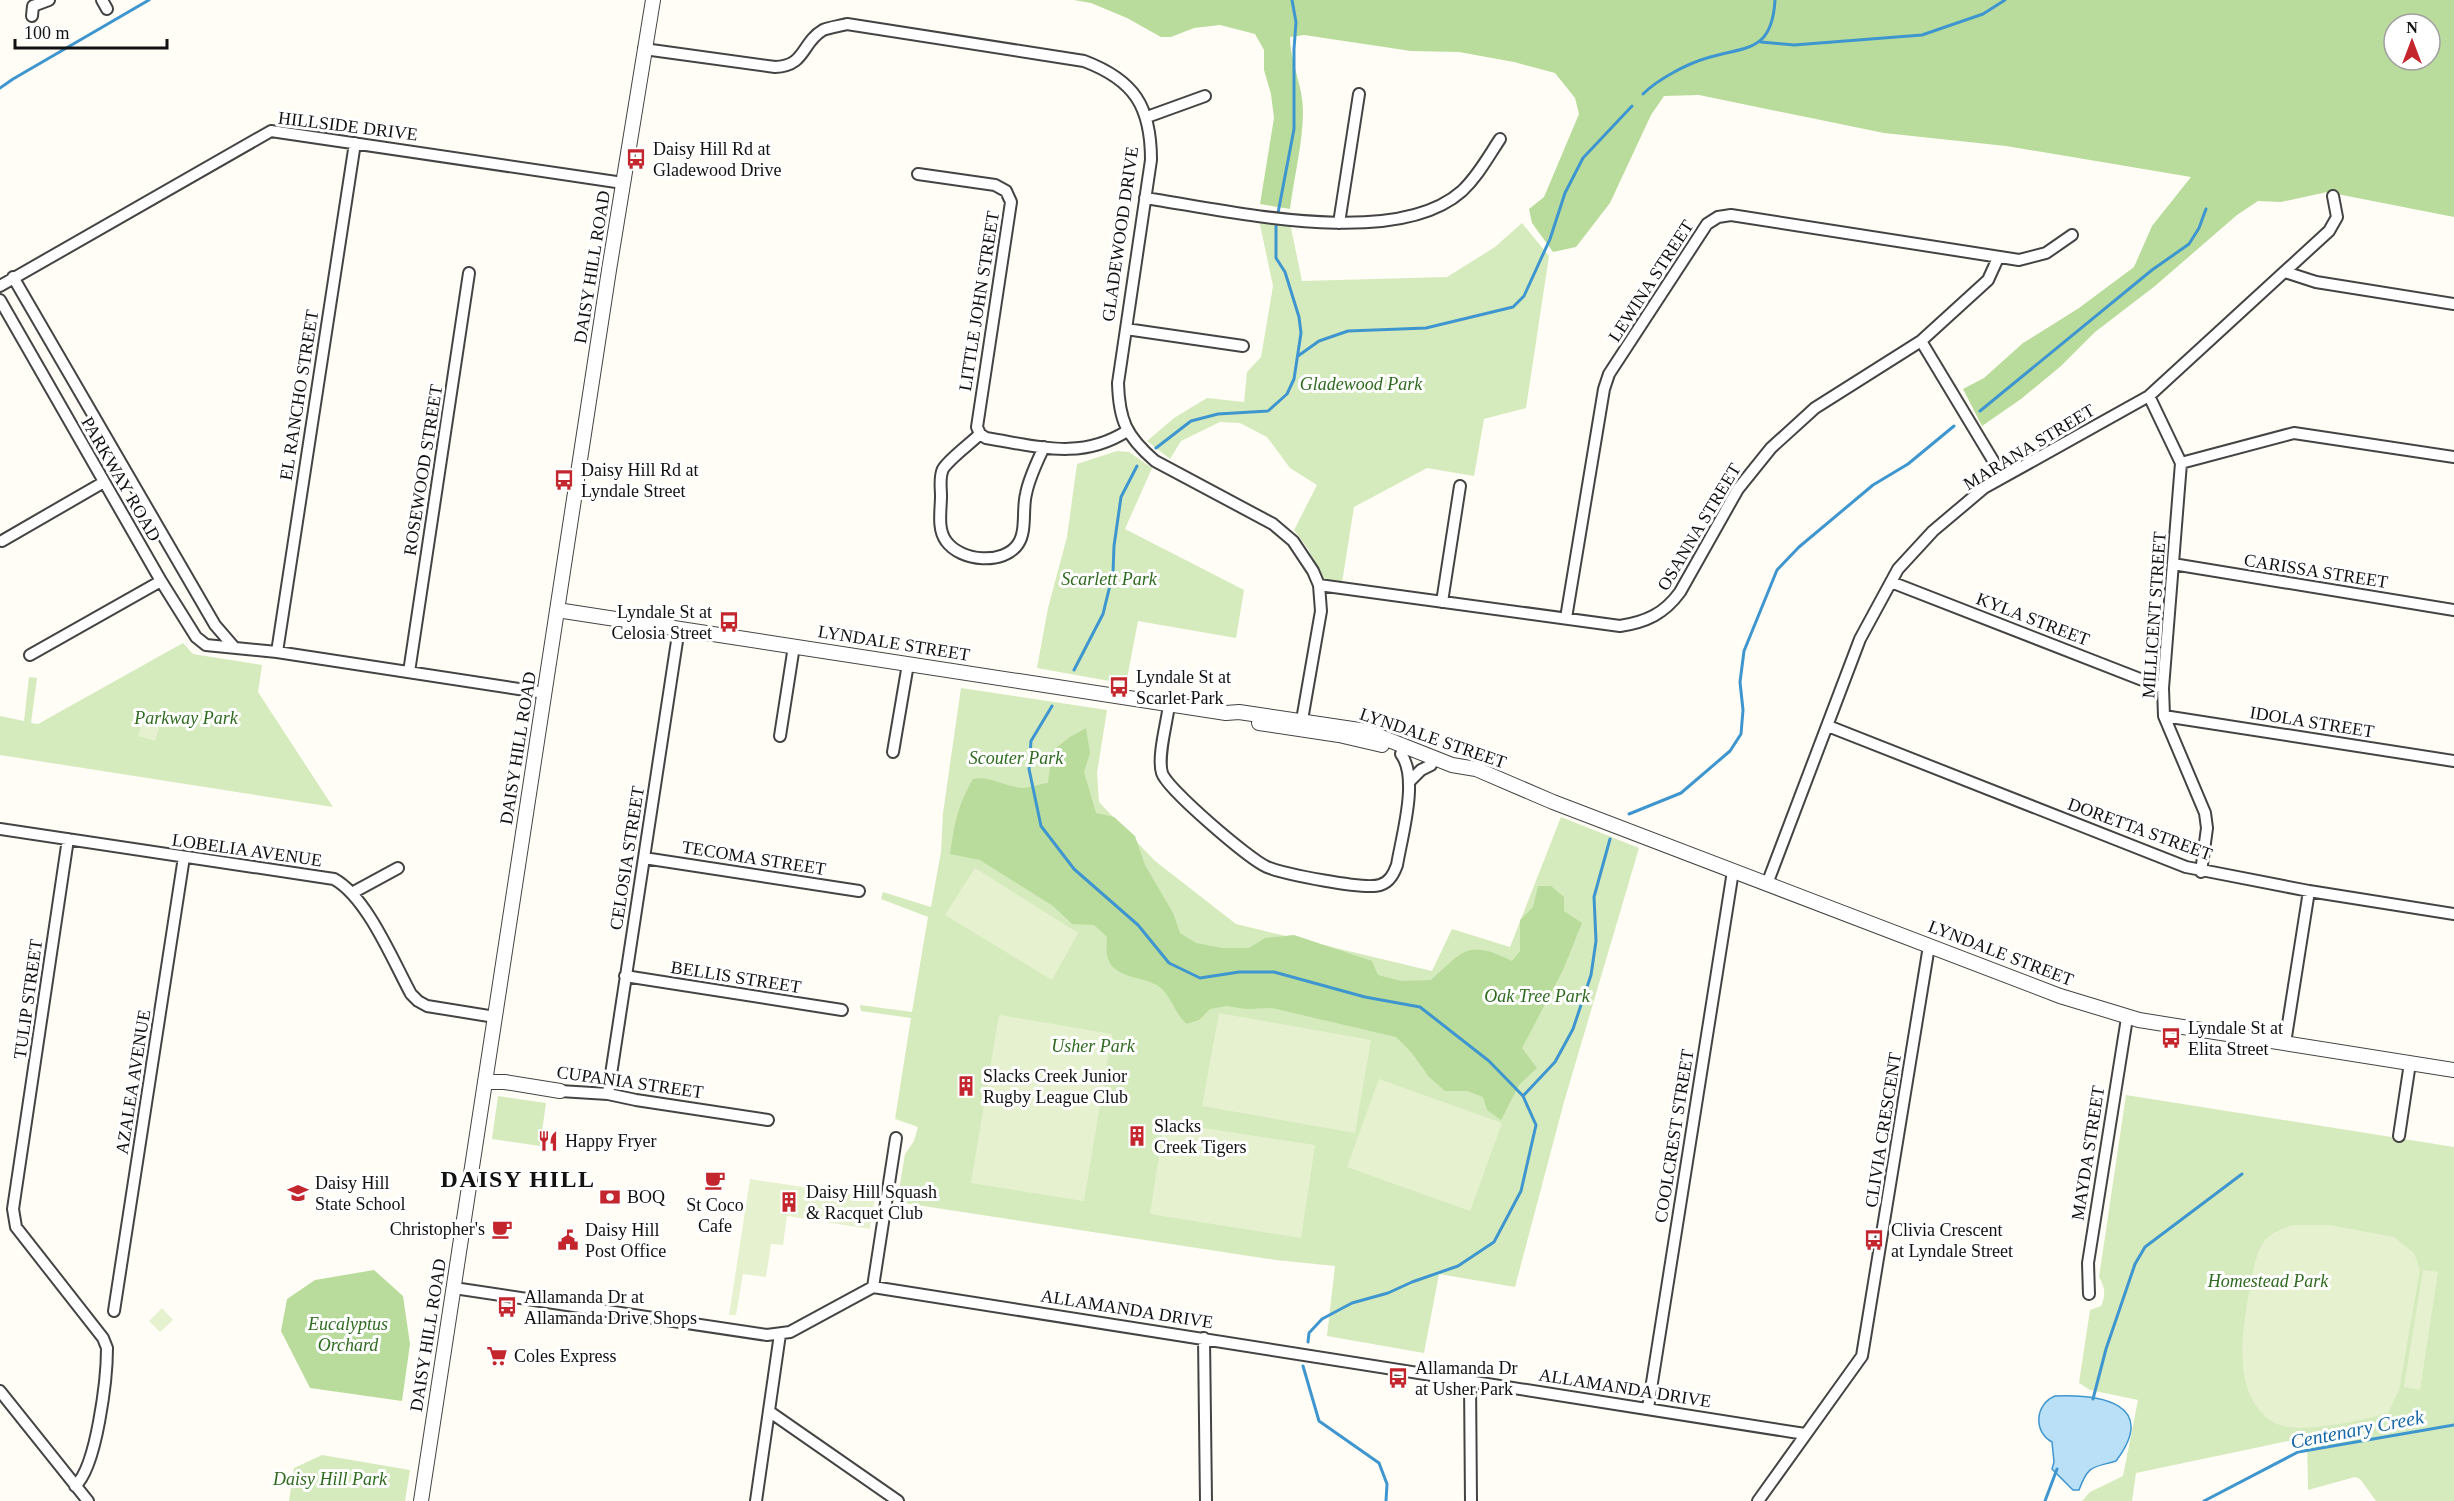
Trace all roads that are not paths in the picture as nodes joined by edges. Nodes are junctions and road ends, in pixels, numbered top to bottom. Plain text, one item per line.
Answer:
1 (49, 0) edge
2 (652, 0) edge
3 (32, 16) dead end
4 (644, 49) junction
5 (1359, 94) dead end
6 (1205, 96) dead end
7 (1146, 117) junction
8 (1500, 139) dead end
9 (355, 142) junction
10 (918, 174) dead end
11 (623, 183) junction
12 (2333, 196) dead end
13 (1145, 198) junction
14 (1340, 223) junction
15 (2072, 235) dead end
16 (1998, 258) junction
17 (2285, 272) junction
18 (469, 273) dead end
19 (14, 277) junction
20 (0, 286) edge
21 (0, 300) edge
22 (2454, 304) edge
23 (1126, 329) junction
24 (1921, 341) junction
25 (1243, 346) dead end
26 (2149, 396) junction
27 (1127, 431) junction
28 (980, 434) junction
29 (1044, 447) junction
30 (2454, 457) edge
31 (2181, 463) junction
32 (2003, 477) junction
33 (104, 482) junction
34 (1460, 486) dead end
35 (2, 541) dead end
36 (2173, 564) junction
37 (161, 581) junction
38 (1891, 582) junction
39 (1319, 585) junction
40 (1442, 602) junction
41 (557, 610) junction
42 (2454, 610) edge
43 (1566, 618) junction
44 (680, 628) junction
45 (234, 646) junction
46 (794, 646) junction
47 (277, 652) junction
48 (30, 655) dead end
49 (908, 664) junction
50 (409, 672) junction
51 (2163, 688) junction
52 (545, 693) junction
53 (1170, 705) junction
54 (2164, 716) junction
55 (1301, 725) junction
56 (1828, 726) junction
57 (780, 736) dead end
58 (893, 752) dead end
59 (1401, 754) junction
60 (2454, 761) edge
61 (1431, 765) junction
62 (1410, 781) junction
63 (1553, 802) junction
64 (0, 829) edge
65 (68, 839) junction
66 (184, 857) junction
67 (644, 858) junction
68 (398, 868) dead end
69 (1733, 871) junction
70 (2201, 872) junction
71 (1767, 884) junction
72 (858, 891) dead end
73 (2309, 891) junction
74 (352, 893) junction
75 (2454, 914) edge
76 (1929, 946) junction
77 (625, 976) junction
78 (842, 1010) dead end
79 (495, 1017) junction
80 (2127, 1018) junction
81 (2285, 1043) junction
82 (2410, 1063) junction
83 (2454, 1070) edge
84 (486, 1082) junction
85 (560, 1090) joint
86 (608, 1094) junction
87 (768, 1120) dead end
88 (2399, 1136) dead end
89 (896, 1138) dead end
90 (873, 1287) junction
91 (454, 1288) junction
92 (2089, 1294) dead end
93 (114, 1311) dead end
94 (780, 1334) junction
95 (1203, 1338) junction
96 (1470, 1380) junction
97 (0, 1390) edge
98 (1648, 1408) junction
99 (770, 1412) junction
100 (1805, 1434) junction
101 (75, 1486) junction
102 (88, 1501) edge
103 (421, 1501) edge
104 (756, 1501) edge
105 (898, 1501) edge
106 (1206, 1501) edge
107 (1471, 1501) edge
108 (1758, 1501) edge

1 - 3 street
2 - 4 street, DAISY HILL ROAD
4 - 7 street, GLADEWOOD DRIVE
4 - 11 street, DAISY HILL ROAD
5 - 14 street
6 - 7 street
7 - 13 street, GLADEWOOD DRIVE
8 - 14 street
9 - 11 street, HILLSIDE DRIVE
9 - 19 street, HILLSIDE DRIVE
9 - 47 street, EL RANCHO STREET
10 - 28 street, LITTLE JOHN STREET
11 - 41 street, DAISY HILL ROAD
12 - 17 street, MARANA STREET
13 - 14 street
13 - 23 street, GLADEWOOD DRIVE
15 - 16 street, LEWINA STREET
16 - 24 street, OSANNA STREET
16 - 43 street, LEWINA STREET
17 - 22 street
17 - 26 street, MARANA STREET
18 - 50 street, ROSEWOOD STREET
19 - 20 street, HILLSIDE DRIVE
19 - 45 street, PARKWAY ROAD
21 - 33 street, PARKWAY ROAD
23 - 25 street
23 - 27 street, GLADEWOOD DRIVE
24 - 32 street
24 - 43 street, OSANNA STREET
26 - 31 street
26 - 32 street, MARANA STREET
27 - 29 street
27 - 39 street, GLADEWOOD DRIVE
28 - 29 street
28 - 29 street
30 - 31 street
31 - 36 street, MILLICENT STREET
32 - 38 street, MARANA STREET
33 - 35 street
33 - 37 street, PARKWAY ROAD
34 - 40 street
36 - 42 street, CARISSA STREET
36 - 51 street, MILLICENT STREET
37 - 45 street, PARKWAY ROAD
37 - 48 street
38 - 51 street, KYLA STREET
38 - 56 street, MARANA STREET
39 - 40 street, OSANNA STREET
39 - 55 street, GLADEWOOD DRIVE
40 - 43 street, OSANNA STREET
41 - 44 street, LYNDALE STREET
41 - 52 street, DAISY HILL ROAD
44 - 46 street, LYNDALE STREET
44 - 67 street, CELOSIA STREET
45 - 47 street, PARKWAY ROAD
46 - 49 street, LYNDALE STREET
46 - 57 street
47 - 50 street, PARKWAY ROAD
49 - 53 street, LYNDALE STREET
49 - 58 street
50 - 52 street, PARKWAY ROAD
51 - 54 street, MILLICENT STREET
52 - 79 street, DAISY HILL ROAD
53 - 55 street, LYNDALE STREET
53 - 62 street
54 - 60 street, IDOLA STREET
54 - 70 street, MILLICENT STREET
55 - 59 street, LYNDALE STREET
55 - 63 street, LYNDALE STREET
56 - 70 street, DORETTA STREET
56 - 71 street, MARANA STREET
59 - 61 street, LYNDALE STREET
59 - 62 street
61 - 62 street
61 - 63 street, LYNDALE STREET
63 - 69 street, LYNDALE STREET
64 - 65 street, LOBELIA AVENUE
65 - 66 street, LOBELIA AVENUE
65 - 101 street, TULIP STREET
66 - 74 street, LOBELIA AVENUE
66 - 93 street, AZALEA AVENUE
67 - 72 street, TECOMA STREET
67 - 77 street, CELOSIA STREET
68 - 74 street
69 - 71 street, LYNDALE STREET
69 - 98 street, COOLCREST STREET
70 - 73 street, DORETTA STREET
71 - 76 street, LYNDALE STREET
73 - 75 street, DORETTA STREET
73 - 81 street
74 - 79 street, LOBELIA AVENUE
76 - 80 street, LYNDALE STREET
76 - 100 street, CLIVIA CRESCENT
77 - 78 street, BELLIS STREET
77 - 86 street, CELOSIA STREET
79 - 84 street, DAISY HILL ROAD
80 - 81 street, LYNDALE STREET
80 - 92 street, MAYDA STREET
81 - 82 street, LYNDALE STREET
82 - 83 street, LYNDALE STREET
82 - 88 street
84 - 85 street, CUPANIA STREET
84 - 91 street, DAISY HILL ROAD
85 - 86 street, CUPANIA STREET
86 - 87 street, CUPANIA STREET
89 - 90 street
90 - 94 street
90 - 95 street, ALLAMANDA DRIVE
91 - 94 street
91 - 103 street, DAISY HILL ROAD
94 - 99 street
95 - 96 street, ALLAMANDA DRIVE
95 - 106 street
96 - 98 street, ALLAMANDA DRIVE
96 - 107 street
97 - 101 street
98 - 100 street, ALLAMANDA DRIVE
99 - 104 street
99 - 105 street
100 - 108 street, CLIVIA CRESCENT
101 - 102 street

